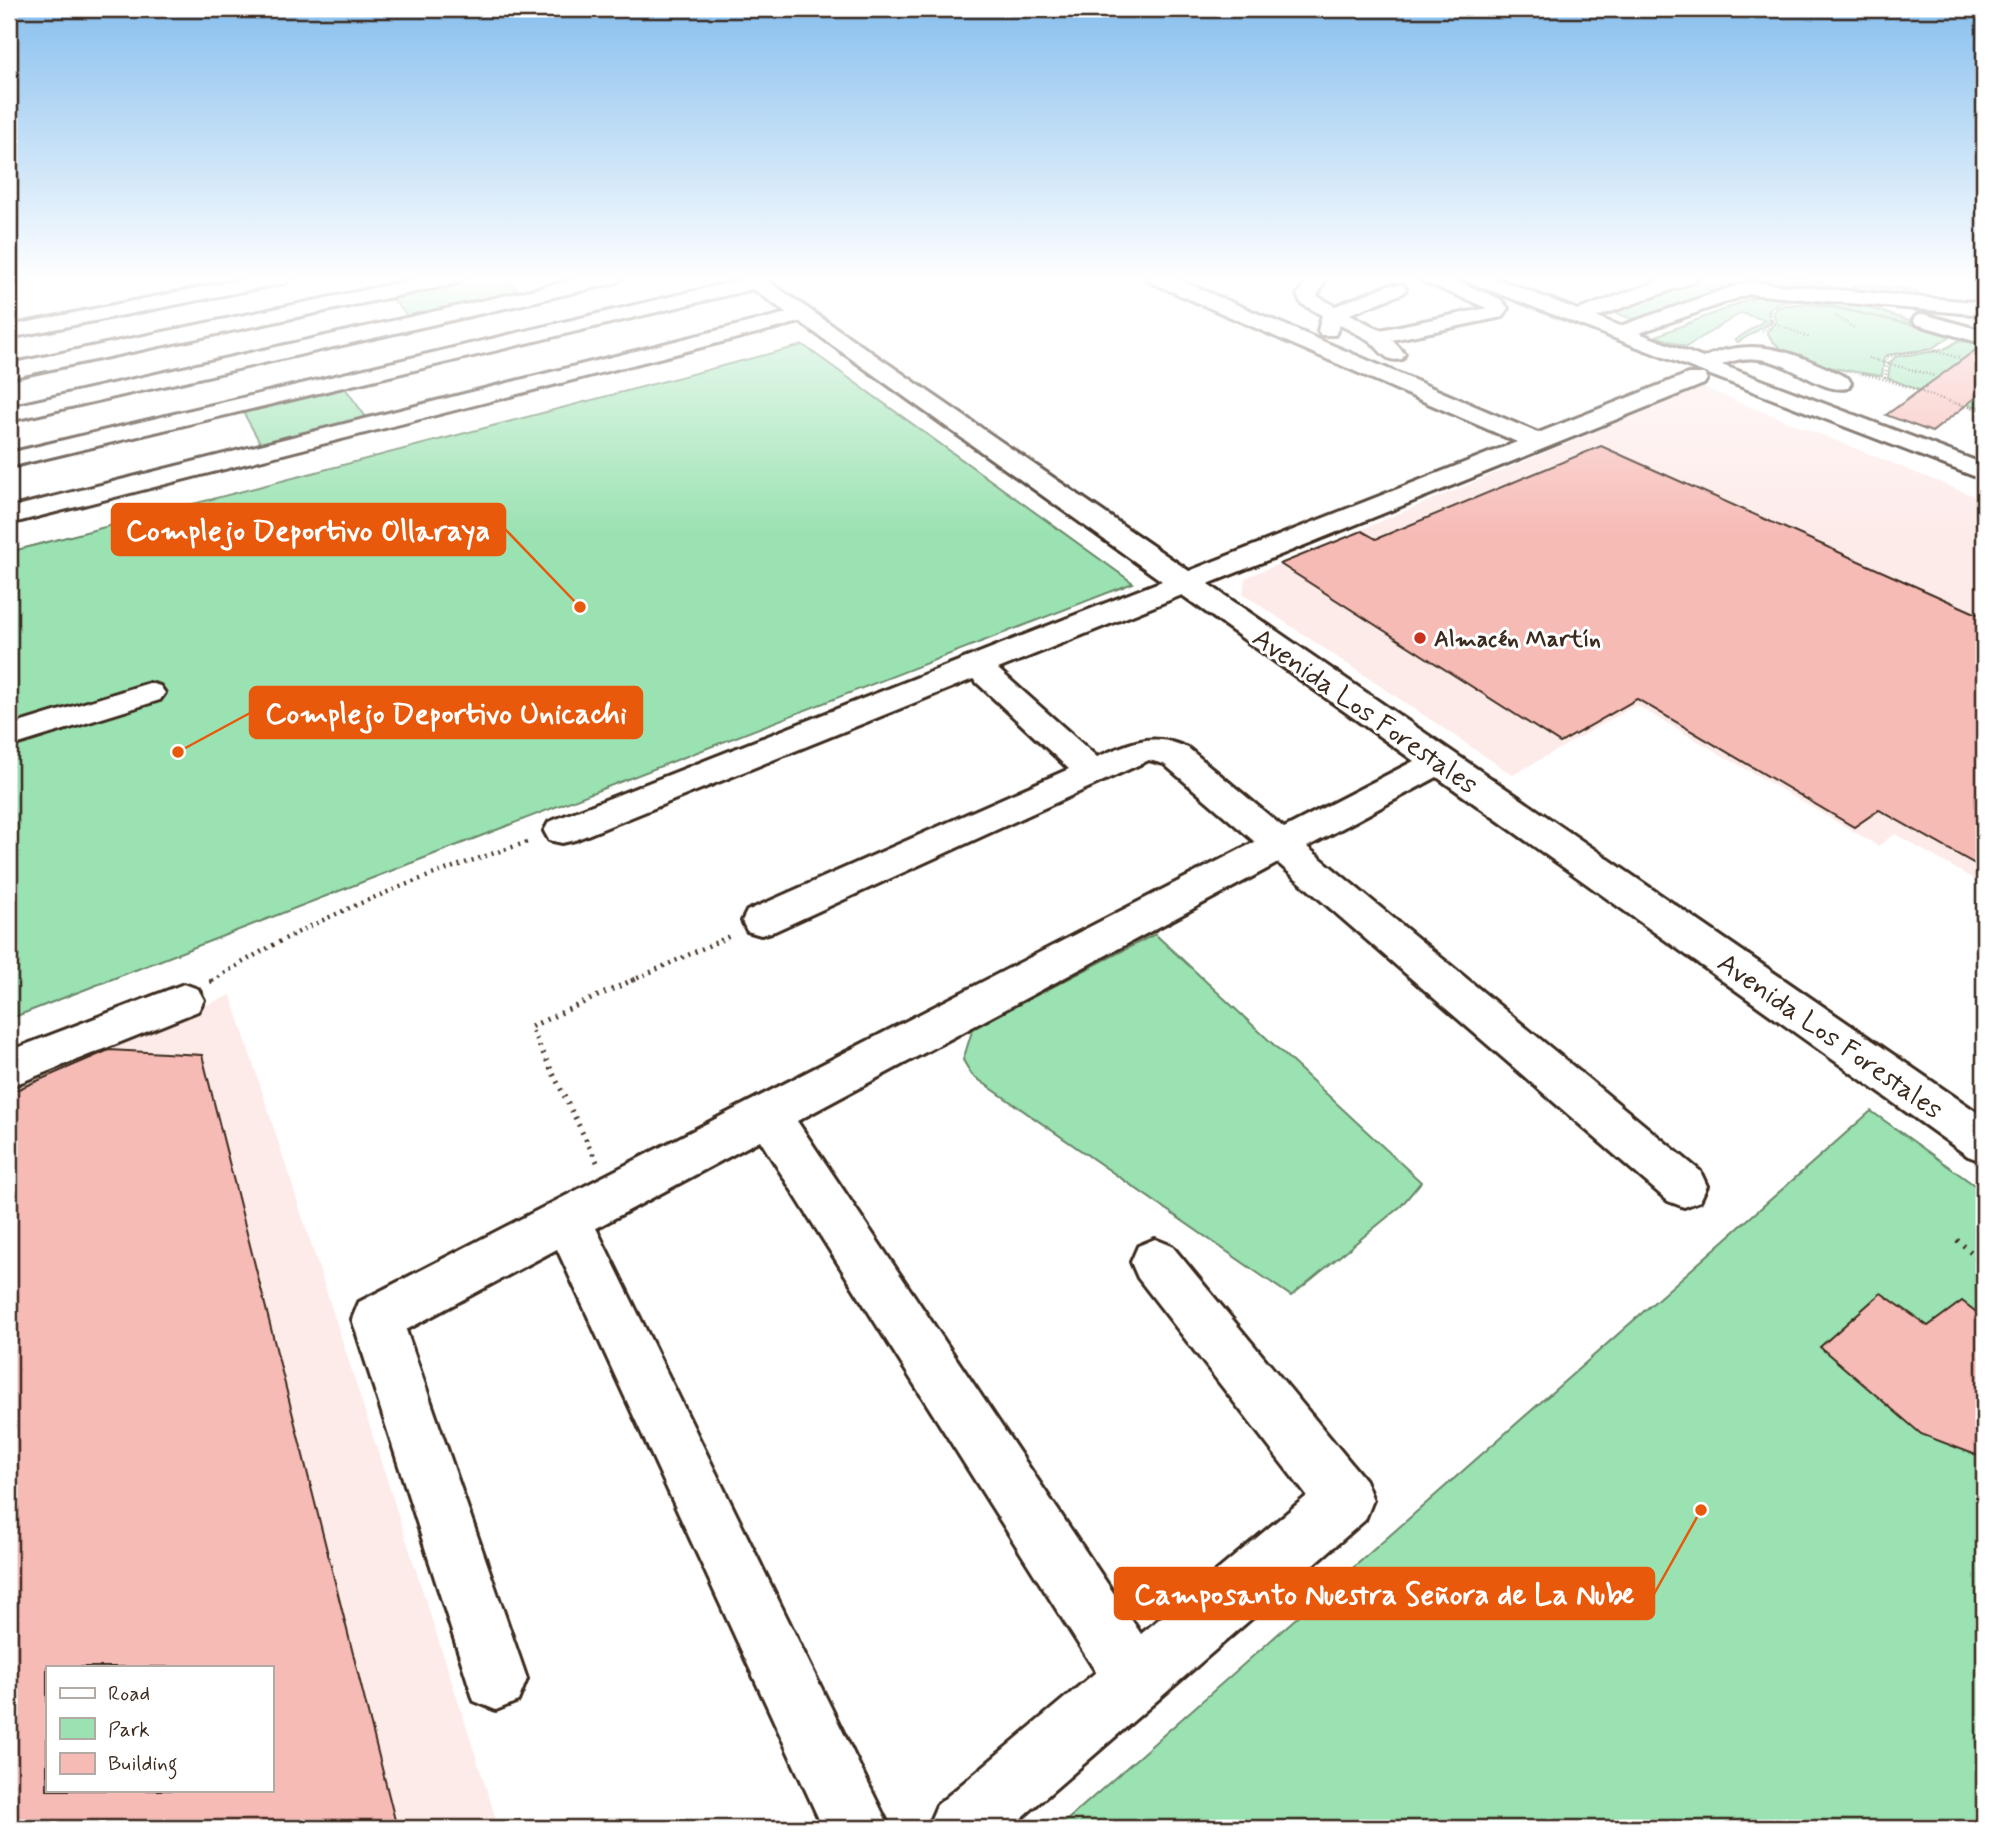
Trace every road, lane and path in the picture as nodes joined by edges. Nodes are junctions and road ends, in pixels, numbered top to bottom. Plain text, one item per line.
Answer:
1 (49, 363) edge
2 (236, 363) edge
3 (418, 363) edge
4 (442, 363) edge
5 (613, 363) edge
6 (871, 363) edge
7 (1355, 363) edge
8 (1401, 363) edge
9 (1681, 363) edge
10 (1717, 363) edge
11 (1776, 363) edge
12 (1882, 363) edge
13 (1886, 364) junction
14 (9, 371) edge
15 (1700, 372) junction
16 (1935, 376) dead end
17 (1885, 378) junction
18 (1842, 381) joint
19 (1430, 395) junction
20 (473, 398) junction
21 (1984, 410) edge
22 (9, 414) edge
23 (1538, 442) junction
24 (9, 460) edge
25 (1984, 472) edge
26 (12, 508) edge
27 (1184, 583) junction
28 (976, 665) junction
29 (149, 693) dead end
30 (9, 737) edge
31 (1439, 762) junction
32 (1093, 772) junction
33 (562, 831) joint
34 (1281, 845) junction
35 (761, 921) joint
36 (184, 1000) joint
37 (9, 1069) edge
38 (768, 1114) junction
39 (1984, 1142) edge
40 (1684, 1186) dead end
41 (590, 1207) junction
42 (1957, 1240) dead end
43 (1155, 1262) dead end
44 (1984, 1263) edge
45 (1135, 1678) junction
46 (496, 1679) dead end
47 (857, 1828) edge
48 (960, 1828) edge

1 - 14 street
2 - 22 street
3 - 24 street
4 - 20 street
5 - 20 street
6 - 27 street, Avenida Los Forestales
7 - 19 street
8 - 19 street
9 - 15 street
10 - 15 street
11 - 18 street
12 - 13 path
13 - 16 path
13 - 17 path
15 - 23 street
15 - 25 street
17 - 18 path
17 - 21 path
19 - 23 street
20 - 26 street
23 - 27 street
27 - 28 street
27 - 31 street, Avenida Los Forestales
28 - 32 street
28 - 33 street
29 - 30 street
31 - 34 street
31 - 39 street, Avenida Los Forestales
32 - 34 street
32 - 35 street
33 - 36 path
34 - 38 street
34 - 40 street
35 - 41 path
36 - 37 street
38 - 41 street
38 - 45 street
41 - 46 street
41 - 47 street
42 - 44 path
43 - 45 street
45 - 48 street

